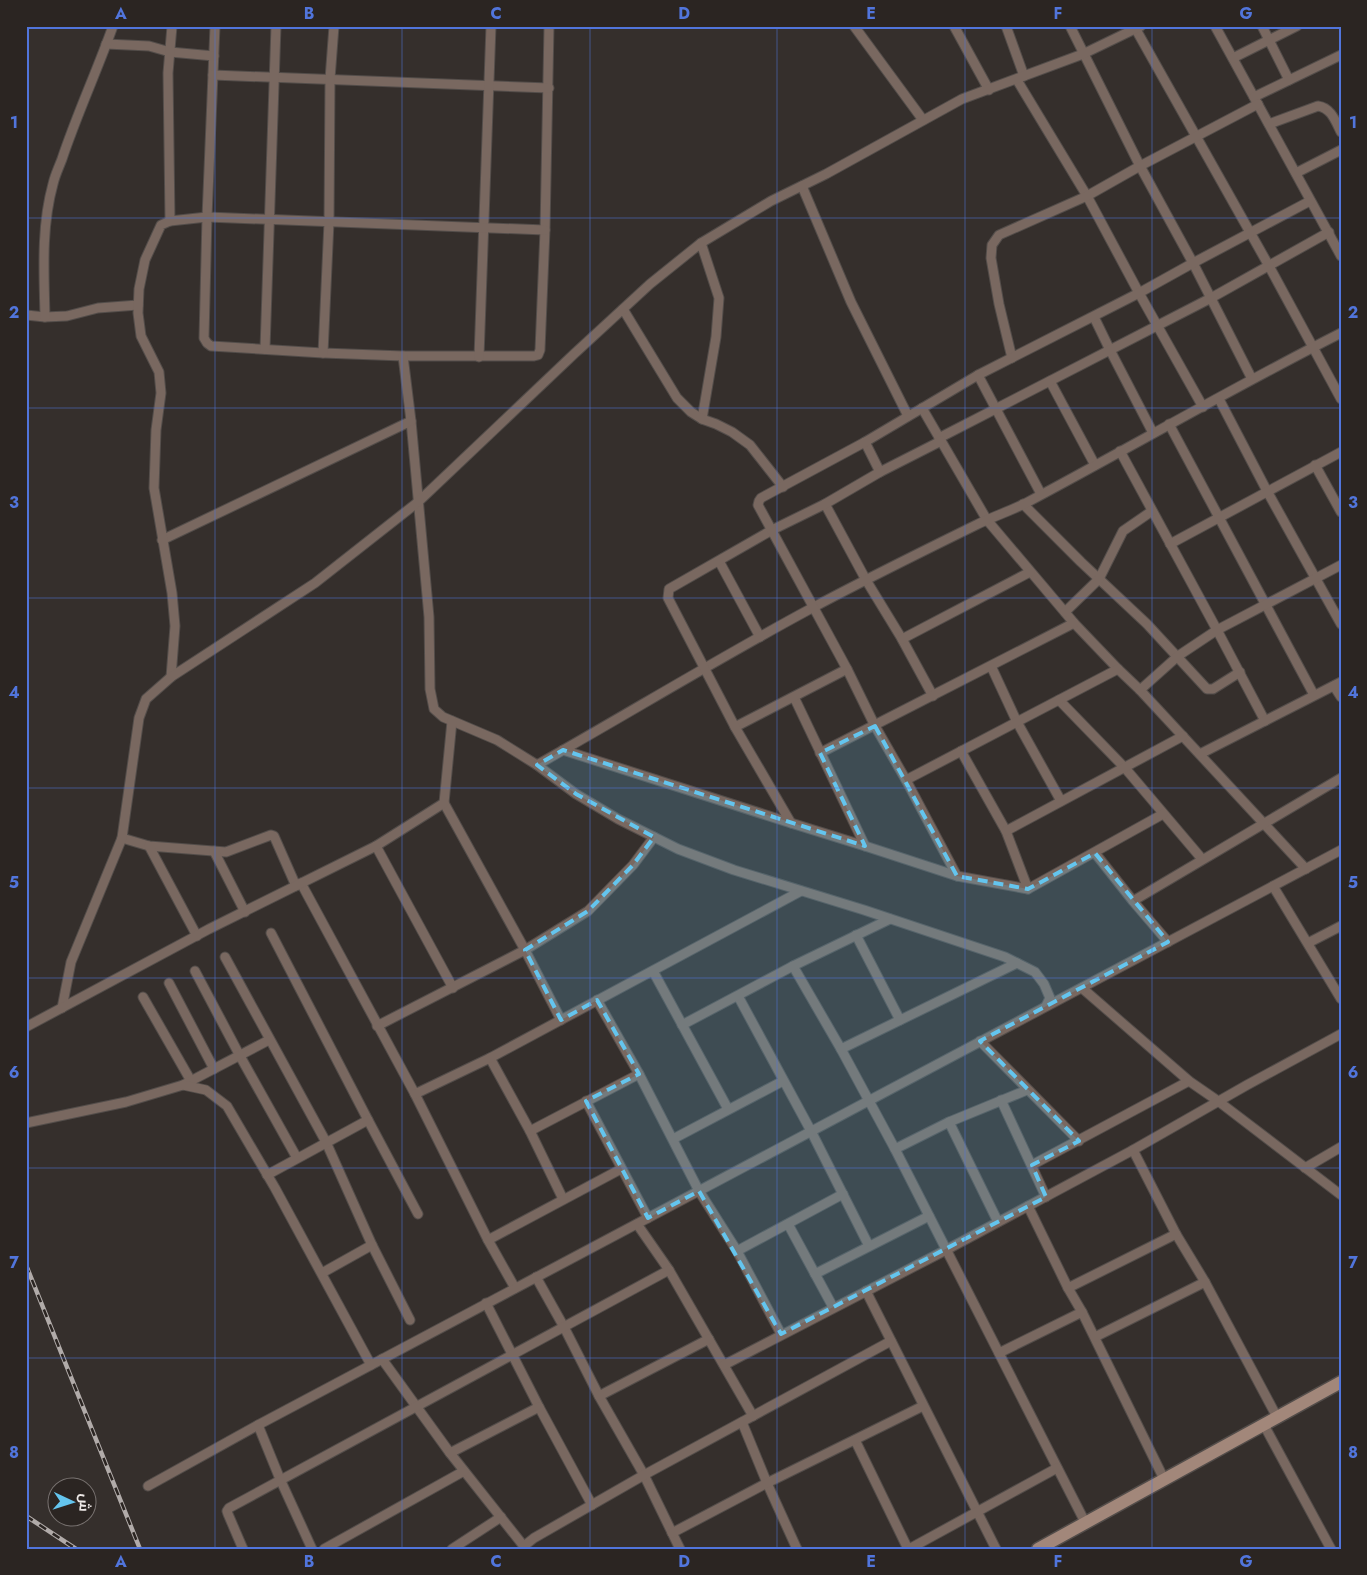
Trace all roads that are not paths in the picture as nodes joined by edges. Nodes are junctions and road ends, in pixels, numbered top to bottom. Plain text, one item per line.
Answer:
1 (113, 26) edge
2 (172, 26) edge
3 (215, 26) edge
4 (276, 26) edge
5 (334, 26) edge
6 (491, 26) edge
7 (549, 26) edge
8 (854, 26) edge
9 (954, 26) edge
10 (1006, 26) edge
11 (1070, 26) edge
12 (1215, 26) edge
13 (1262, 26) edge
14 (1297, 26) edge
15 (1136, 27) edge
16 (1269, 40) junction
17 (106, 44) junction
18 (170, 52) junction
19 (1083, 54) junction
20 (1341, 55) edge
21 (214, 56) junction
22 (1233, 58) junction
23 (213, 74) junction
24 (273, 77) junction
25 (1020, 78) junction
26 (330, 79) junction
27 (1289, 80) junction
28 (489, 85) junction
29 (549, 88) junction
30 (989, 90) junction
31 (1256, 101) junction
32 (923, 120) junction
33 (1269, 124) junction
34 (1341, 132) edge
35 (1196, 137) junction
36 (1341, 150) edge
37 (1140, 166) junction
38 (1296, 173) junction
39 (802, 186) junction
40 (1087, 196) junction
41 (1310, 201) junction
42 (207, 217) junction
43 (270, 220) junction
44 (170, 221) junction
45 (330, 222) junction
46 (484, 228) junction
47 (546, 230) junction
48 (1250, 233) junction
49 (1334, 236) edge
50 (701, 243) junction
51 (1341, 256) edge
52 (1193, 263) junction
53 (1269, 266) junction
54 (1139, 293) junction
55 (1211, 298) junction
56 (138, 305) junction
57 (623, 309) junction
58 (26, 315) edge
59 (45, 317) junction
60 (1094, 317) junction
61 (1158, 325) junction
62 (1341, 333) edge
63 (1313, 347) junction
64 (265, 349) junction
65 (1110, 350) junction
66 (324, 353) junction
67 (403, 356) junction
68 (479, 357) junction
69 (1012, 358) junction
70 (978, 375) junction
71 (1252, 379) junction
72 (1050, 381) junction
73 (1219, 399) junction
74 (1341, 399) edge
75 (1203, 406) junction
76 (922, 408) junction
77 (996, 410) junction
78 (908, 416) junction
79 (702, 419) junction
80 (411, 421) junction
81 (1169, 424) junction
82 (1153, 433) junction
83 (940, 439) junction
84 (865, 442) junction
85 (1120, 452) junction
86 (1341, 452) edge
87 (1095, 465) junction
88 (1315, 465) junction
89 (880, 472) junction
90 (783, 486) junction
91 (1267, 491) junction
92 (1041, 494) junction
93 (418, 502) junction
94 (825, 504) junction
95 (1023, 504) junction
96 (1152, 511) junction
97 (1341, 512) edge
98 (1218, 517) junction
99 (987, 520) junction
100 (772, 530) junction
101 (162, 540) junction
102 (1170, 544) junction
103 (719, 561) junction
104 (1341, 565) edge
105 (1030, 572) junction
106 (1316, 578) junction
107 (1099, 579) junction
108 (866, 580) junction
109 (1266, 604) junction
110 (813, 607) junction
111 (1065, 612) junction
112 (1074, 623) junction
113 (1341, 624) edge
114 (1217, 630) junction
115 (760, 637) junction
116 (902, 640) junction
117 (1178, 656) junction
118 (991, 666) junction
119 (705, 668) junction
120 (847, 669) junction
121 (1118, 669) junction
122 (1240, 672) junction
123 (171, 677) junction
124 (1338, 684) edge
125 (1140, 690) junction
126 (1314, 695) junction
127 (933, 696) junction
128 (794, 697) junction
129 (1341, 697) edge
130 (1060, 700) junction
131 (452, 721) junction
132 (1265, 721) junction
133 (1017, 722) junction
134 (874, 726) junction
135 (735, 727) junction
136 (1183, 736) junction
137 (564, 750) junction
138 (961, 751) junction
139 (820, 753) junction
140 (1200, 754) junction
141 (537, 765) junction
142 (1125, 768) junction
143 (1341, 778) edge
144 (906, 780) junction
145 (1061, 801) junction
146 (444, 803) junction
147 (1163, 814) junction
148 (791, 823) junction
149 (1264, 823) junction
150 (1006, 830) junction
151 (654, 837) junction
152 (122, 838) junction
153 (149, 846) junction
154 (376, 846) junction
155 (865, 846) junction
156 (1341, 850) edge
157 (214, 851) junction
158 (1095, 852) junction
159 (1202, 858) junction
160 (1306, 868) junction
161 (957, 876) junction
162 (298, 885) junction
163 (1273, 886) junction
164 (1028, 889) junction
165 (801, 891) junction
166 (1133, 901) junction
167 (245, 912) junction
168 (890, 919) junction
169 (1341, 926) edge
170 (271, 933) dead end
171 (856, 935) junction
172 (197, 936) junction
173 (1168, 942) junction
174 (1308, 943) junction
175 (525, 950) junction
176 (225, 957) dead end
177 (1017, 963) junction
178 (793, 966) junction
179 (195, 971) dead end
180 (653, 971) junction
181 (169, 983) dead end
182 (453, 988) junction
183 (1082, 988) junction
184 (738, 996) junction
185 (143, 997) dead end
186 (1341, 999) edge
187 (597, 1000) junction
188 (1046, 1006) junction
189 (62, 1008) junction
190 (562, 1020) junction
191 (900, 1020) junction
192 (682, 1025) junction
193 (377, 1026) junction
194 (26, 1027) edge
195 (1341, 1034) edge
196 (269, 1040) junction
197 (980, 1042) junction
198 (841, 1049) junction
199 (240, 1056) junction
200 (490, 1058) junction
201 (214, 1069) junction
202 (639, 1074) junction
203 (783, 1080) junction
204 (1189, 1081) junction
205 (187, 1083) junction
206 (1027, 1090) junction
207 (415, 1094) junction
208 (1001, 1100) junction
209 (586, 1101) junction
210 (869, 1101) junction
211 (1218, 1101) junction
212 (728, 1109) junction
213 (368, 1120) junction
214 (948, 1122) junction
215 (26, 1123) edge
216 (530, 1131) junction
217 (811, 1131) junction
218 (673, 1139) junction
219 (1078, 1141) junction
220 (326, 1142) junction
221 (1341, 1147) edge
222 (895, 1149) junction
223 (1133, 1150) junction
224 (298, 1158) junction
225 (1032, 1166) junction
226 (1305, 1168) junction
227 (622, 1169) junction
228 (267, 1175) junction
229 (699, 1190) junction
230 (843, 1194) junction
231 (1341, 1195) edge
232 (1046, 1197) junction
233 (563, 1200) junction
234 (1028, 1206) junction
235 (418, 1214) dead end
236 (929, 1216) junction
237 (648, 1218) junction
238 (998, 1222) junction
239 (637, 1224) junction
240 (788, 1224) junction
241 (1176, 1234) junction
242 (488, 1240) junction
243 (372, 1245) junction
244 (869, 1246) junction
245 (946, 1250) junction
246 (737, 1251) junction
247 (669, 1270) junction
248 (322, 1273) junction
249 (815, 1274) junction
250 (536, 1277) junction
251 (1205, 1282) junction
252 (516, 1288) junction
253 (1068, 1288) junction
254 (866, 1291) junction
255 (486, 1303) junction
256 (833, 1307) junction
257 (1082, 1312) junction
258 (410, 1320) dead end
259 (564, 1327) junction
260 (781, 1334) junction
261 (1094, 1337) junction
262 (709, 1340) junction
263 (891, 1341) junction
264 (999, 1353) junction
265 (513, 1355) junction
266 (382, 1359) junction
267 (371, 1365) junction
268 (724, 1365) junction
269 (1341, 1382) edge
270 (599, 1396) junction
271 (539, 1406) junction
272 (923, 1406) junction
273 (417, 1407) junction
274 (753, 1416) junction
275 (1277, 1417) junction
276 (742, 1422) junction
277 (258, 1425) junction
278 (1264, 1425) junction
279 (855, 1440) junction
280 (450, 1453) junction
281 (1056, 1468) junction
282 (464, 1470) junction
283 (644, 1475) junction
284 (280, 1479) junction
285 (1164, 1479) junction
286 (767, 1484) junction
287 (148, 1486) dead end
288 (592, 1505) junction
289 (977, 1511) junction
290 (501, 1517) junction
291 (1084, 1522) junction
292 (672, 1533) junction
293 (525, 1547) edge
294 (243, 1549) edge
295 (312, 1549) edge
296 (324, 1549) edge
297 (452, 1549) edge
298 (680, 1549) edge
299 (796, 1549) edge
300 (908, 1549) edge
301 (996, 1549) edge
302 (1038, 1549) edge
303 (1331, 1549) edge

1 - 17 street
2 - 18 street
3 - 21 street
4 - 24 street
5 - 26 street
6 - 28 street
7 - 29 street
8 - 32 street
9 - 30 street
10 - 25 street
11 - 19 street
12 - 22 street
13 - 16 street
14 - 16 street
15 - 19 street
15 - 35 street
16 - 22 street
16 - 27 street
17 - 18 street
17 - 59 street
18 - 21 street
18 - 44 street
19 - 25 street
19 - 37 street
20 - 27 street
21 - 23 street
22 - 31 street
23 - 24 street
23 - 42 street
24 - 26 street
24 - 43 street
25 - 30 street
25 - 40 street
26 - 28 street
26 - 45 street
27 - 31 street
28 - 29 street
28 - 46 street
29 - 47 street
30 - 32 street
31 - 33 street
31 - 35 street
32 - 39 street
33 - 34 street
33 - 38 street
35 - 37 street
35 - 48 street
36 - 38 street
37 - 40 street
37 - 52 street
38 - 41 street
39 - 50 street
39 - 78 street
40 - 54 street
40 - 69 street
41 - 48 street
41 - 49 street
42 - 43 street
42 - 44 street
42 - 64 street
43 - 45 street
43 - 64 street
44 - 56 street
45 - 46 street
45 - 66 street
46 - 47 street
46 - 68 street
47 - 68 street
48 - 52 street
48 - 53 street
49 - 51 street
49 - 53 street
50 - 57 street
50 - 79 street
52 - 54 street
52 - 55 street
53 - 55 street
53 - 63 street
54 - 60 street
54 - 61 street
55 - 61 street
55 - 71 street
56 - 59 street
56 - 101 street
57 - 79 street
57 - 93 street
58 - 59 street
60 - 65 street
60 - 69 street
61 - 65 street
61 - 75 street
62 - 63 street
63 - 71 street
63 - 74 street
64 - 66 street
65 - 72 street
65 - 82 street
66 - 67 street
67 - 68 street
67 - 80 street
69 - 70 street
70 - 76 street
70 - 77 street
71 - 73 street
72 - 77 street
72 - 87 street
73 - 75 street
73 - 91 street
75 - 81 street
76 - 78 street
76 - 83 street
77 - 83 street
77 - 92 street
78 - 84 street
79 - 90 street
80 - 93 street
80 - 101 street
81 - 82 street
81 - 98 street
82 - 85 street
83 - 89 street
83 - 99 street
84 - 89 street
84 - 90 street
85 - 87 street
85 - 96 street
86 - 88 street
87 - 92 street
88 - 91 street
88 - 97 street
89 - 94 street
90 - 100 street
91 - 98 street
91 - 106 street
92 - 95 street
93 - 123 street
93 - 131 street
94 - 100 street
94 - 108 street
95 - 99 street
95 - 107 street
96 - 102 street
96 - 107 street
98 - 102 street
98 - 109 street
99 - 105 street
99 - 108 street
100 - 103 street
100 - 110 street
101 - 123 street
102 - 114 street
103 - 115 street
103 - 119 street
104 - 106 street
105 - 111 street
105 - 116 street
106 - 109 street
106 - 113 street
107 - 111 street
107 - 117 street
108 - 110 street
108 - 116 street
109 - 114 street
109 - 126 street
110 - 115 street
110 - 120 street
111 - 112 street
112 - 118 street
112 - 121 street
114 - 117 street
114 - 122 street
115 - 119 street
116 - 127 street
117 - 122 street
117 - 125 street
118 - 127 street
118 - 133 street
119 - 135 street
119 - 137 street
120 - 128 street
120 - 134 street
121 - 125 street
121 - 130 street
122 - 132 street
123 - 152 street
124 - 126 street
124 - 129 street
125 - 136 street
126 - 132 street
127 - 134 street
128 - 135 street
128 - 139 street
130 - 133 street
130 - 142 street
131 - 141 street
131 - 146 street
132 - 140 street
133 - 138 street
133 - 145 street
134 - 139 street
134 - 144 street
135 - 148 street
136 - 140 street
136 - 142 street
137 - 141 street
137 - 148 street
138 - 144 street
138 - 150 street
139 - 155 street
140 - 149 street
141 - 151 street
142 - 145 street
142 - 147 street
143 - 149 street
144 - 161 street
145 - 150 street
146 - 154 street
146 - 175 street
147 - 158 street
147 - 159 street
148 - 155 street
149 - 159 street
149 - 160 street
150 - 164 street
151 - 165 street
151 - 175 street
152 - 153 street
152 - 189 street
153 - 157 street
153 - 172 street
154 - 162 street
154 - 182 street
155 - 161 street
156 - 160 street
157 - 162 street
157 - 167 street
158 - 164 street
158 - 166 street
159 - 166 street
160 - 163 street
161 - 164 street
162 - 167 street
162 - 193 street
163 - 173 street
163 - 174 street
165 - 168 street
165 - 180 street
166 - 173 street
167 - 172 street
168 - 171 street
168 - 177 street
169 - 174 street
170 - 213 street
171 - 178 street
171 - 191 street
172 - 189 street
173 - 183 street
174 - 186 street
175 - 182 street
175 - 190 street
176 - 196 street
177 - 188 street
177 - 191 street
178 - 184 street
178 - 198 street
179 - 199 street
180 - 187 street
180 - 192 street
181 - 201 street
182 - 193 street
183 - 188 street
183 - 204 street
184 - 192 street
184 - 203 street
185 - 205 street
187 - 190 street
187 - 202 street
188 - 197 street
189 - 194 street
190 - 200 street
191 - 198 street
192 - 212 street
193 - 207 street
195 - 211 street
196 - 199 street
196 - 220 street
197 - 206 street
197 - 210 street
198 - 210 street
199 - 201 street
199 - 224 street
200 - 207 street
200 - 216 street
201 - 205 street
202 - 209 street
202 - 218 street
203 - 212 street
203 - 217 street
204 - 211 street
204 - 219 street
205 - 215 street
205 - 228 street
206 - 208 street
206 - 219 street
207 - 242 street
208 - 214 street
208 - 225 street
209 - 216 street
209 - 227 street
210 - 217 street
210 - 222 street
211 - 223 street
211 - 226 street
212 - 218 street
213 - 220 street
213 - 235 street
214 - 222 street
214 - 238 street
216 - 233 street
217 - 229 street
217 - 230 street
218 - 229 street
219 - 225 street
220 - 224 street
220 - 243 street
221 - 226 street
222 - 236 street
223 - 232 street
223 - 241 street
224 - 228 street
225 - 232 street
226 - 231 street
227 - 233 street
227 - 237 street
228 - 248 street
229 - 237 street
229 - 246 street
230 - 240 street
230 - 244 street
232 - 234 street
233 - 242 street
234 - 238 street
234 - 253 street
236 - 244 street
236 - 245 street
237 - 239 street
238 - 245 street
239 - 247 street
239 - 250 street
240 - 246 street
240 - 249 street
241 - 251 street
241 - 253 street
242 - 252 street
243 - 248 street
243 - 258 street
244 - 249 street
245 - 254 street
245 - 264 street
246 - 260 street
247 - 259 street
247 - 262 street
248 - 267 street
249 - 256 street
250 - 252 street
250 - 259 street
251 - 261 street
251 - 275 street
252 - 255 street
253 - 257 street
254 - 256 street
254 - 263 street
255 - 265 street
255 - 266 street
256 - 260 street
257 - 261 street
257 - 264 street
259 - 265 street
259 - 270 street
260 - 268 street
261 - 285 street
262 - 268 street
262 - 270 street
263 - 272 street
263 - 274 street
264 - 281 street
265 - 271 street
265 - 273 street
266 - 267 street
266 - 273 street
267 - 277 street
268 - 274 street
269 - 275 street
270 - 283 street
271 - 280 street
271 - 288 street
272 - 279 street
272 - 289 street
273 - 280 street
273 - 284 street
274 - 276 street
275 - 278 street
276 - 283 street
276 - 286 street
277 - 284 street
277 - 287 street
278 - 285 street
278 - 303 street
279 - 286 street
279 - 300 street
280 - 282 street
281 - 289 street
281 - 291 street
282 - 290 street
282 - 296 street
283 - 288 street
283 - 292 street
284 - 294 street
284 - 295 street
285 - 291 street
286 - 292 street
286 - 299 street
288 - 293 street
289 - 300 street
289 - 301 street
290 - 293 street
290 - 297 street
291 - 302 street
292 - 298 street

